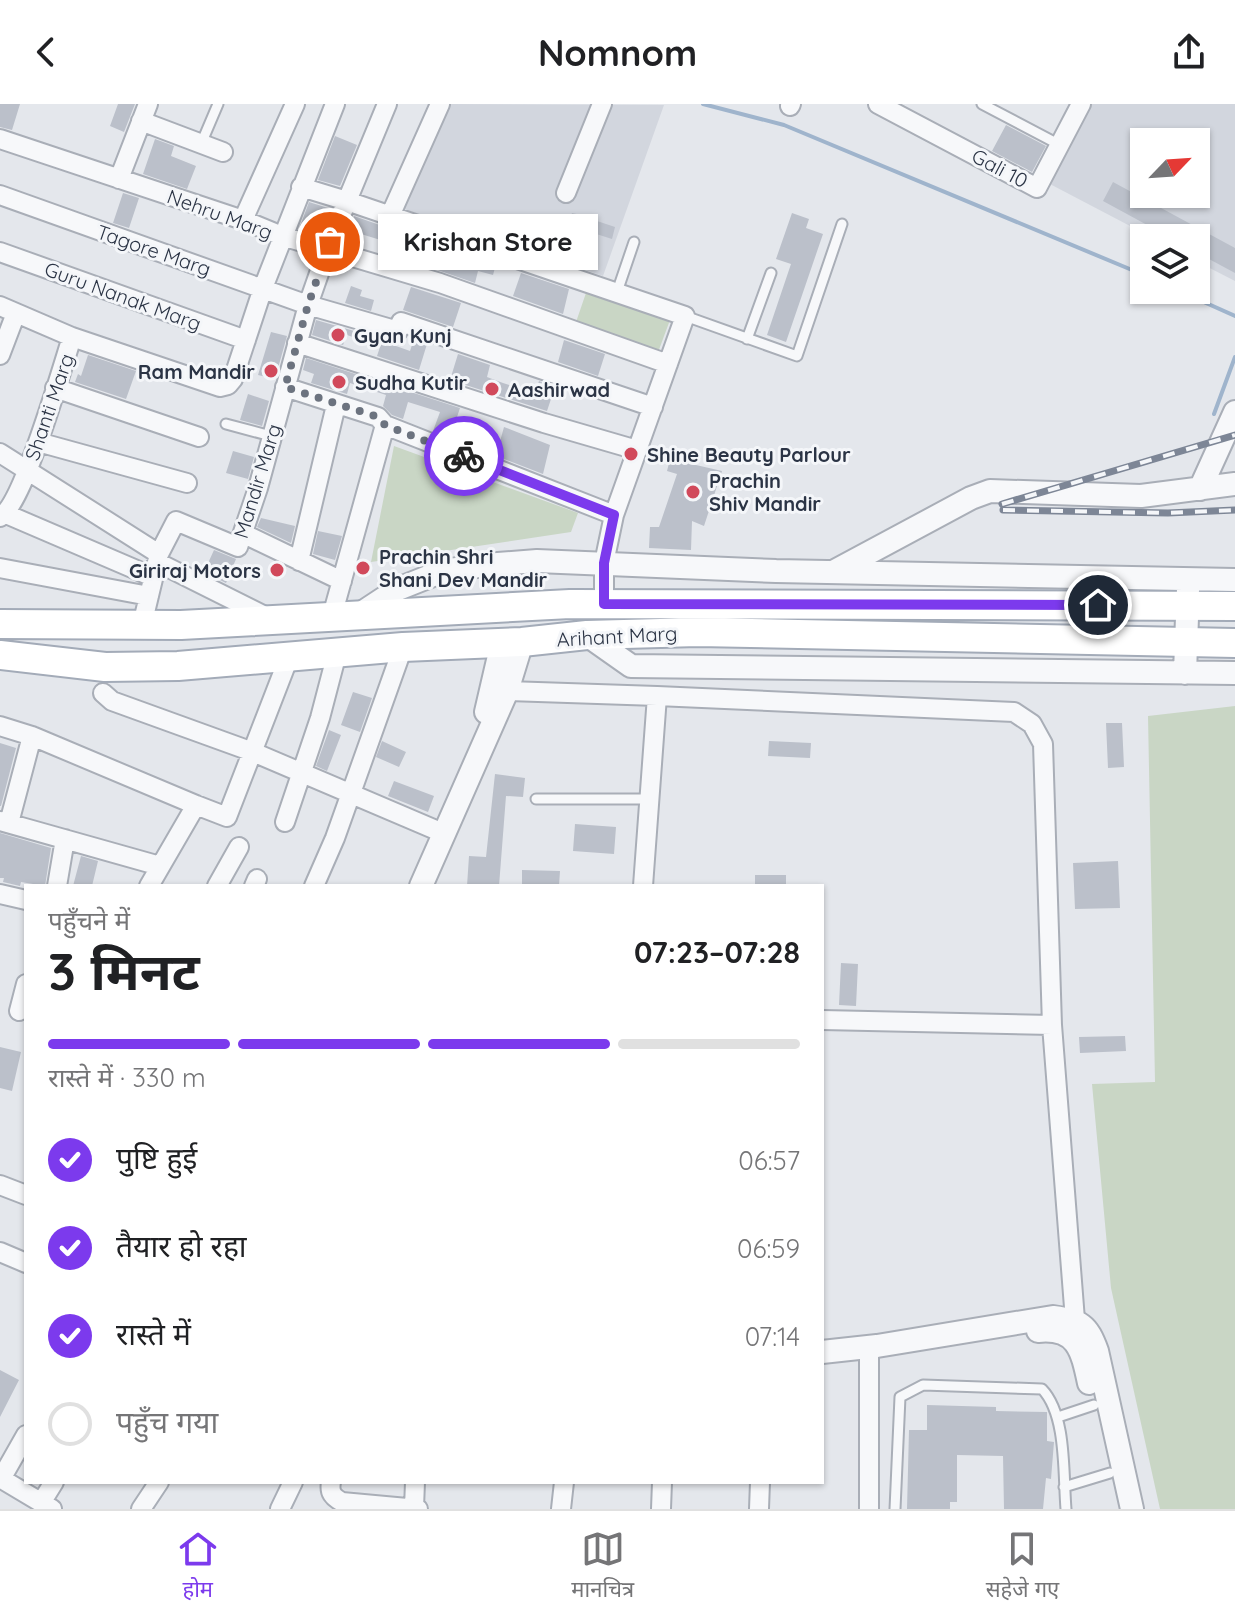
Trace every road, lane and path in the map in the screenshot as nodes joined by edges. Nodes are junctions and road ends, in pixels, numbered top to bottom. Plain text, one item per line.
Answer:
1 (218, 104) edge
2 (295, 104) edge
3 (335, 104) edge
4 (387, 104) edge
5 (440, 104) edge
6 (602, 104) edge
7 (878, 104) edge
8 (982, 104) edge
9 (1075, 106) edge
10 (144, 112) edge
11 (0, 139) edge
12 (201, 144) junction
13 (1060, 145) junction
14 (223, 152) dead end
15 (119, 179) junction
16 (301, 187) junction
17 (566, 193) dead end
18 (0, 195) edge
19 (347, 201) junction
20 (390, 216) junction
21 (243, 220) junction
22 (842, 224) dead end
23 (282, 236) junction
24 (634, 242) dead end
25 (329, 248) junction
26 (571, 249) dead end
27 (0, 252) edge
28 (771, 273) dead end
29 (563, 274) junction
30 (263, 288) junction
31 (617, 292) junction
32 (308, 305) junction
33 (8, 310) edge
34 (685, 316) junction
35 (72, 337) junction
36 (747, 339) junction
37 (246, 340) junction
38 (297, 343) junction
39 (2, 344) edge
40 (668, 364) junction
41 (285, 387) junction
42 (55, 388) junction
43 (336, 405) junction
44 (653, 407) junction
45 (1234, 417) edge
46 (226, 424) dead end
47 (385, 425) junction
48 (271, 436) junction
49 (199, 437) dead end
50 (38, 442) junction
51 (637, 450) junction
52 (0, 453) edge
53 (26, 472) junction
54 (187, 483) dead end
55 (1235, 484) edge
56 (1200, 489) junction
57 (3, 515) edge
58 (614, 515) junction
59 (244, 534) junction
60 (299, 561) junction
61 (604, 563) junction
62 (156, 564) junction
63 (0, 568) edge
64 (834, 572) junction
65 (1235, 580) edge
66 (342, 581) junction
67 (1188, 593) junction
68 (149, 596) junction
69 (604, 604) junction
70 (1235, 606) edge
71 (346, 615) junction
72 (271, 619) junction
73 (0, 624) edge
74 (142, 625) junction
75 (587, 635) junction
76 (512, 642) junction
77 (1186, 642) junction
78 (1235, 643) edge
79 (403, 647) junction
80 (337, 653) junction
81 (0, 655) edge
82 (289, 657) junction
83 (1185, 673) junction
84 (1235, 673) edge
85 (507, 691) junction
86 (103, 693) dead end
87 (657, 696) junction
88 (0, 726) edge
89 (32, 736) junction
90 (253, 752) junction
91 (302, 772) junction
92 (350, 794) junction
93 (536, 799) dead end
94 (649, 799) junction
95 (196, 805) junction
96 (5, 822) edge
97 (285, 822) dead end
98 (440, 832) junction
99 (65, 839) junction
100 (239, 847) dead end
101 (160, 866) junction
102 (57, 884) edge
103 (150, 884) edge
104 (218, 884) edge
105 (315, 884) edge
106 (414, 884) edge
107 (422, 884) edge
108 (643, 884) edge
109 (0, 894) edge
110 (24, 900) edge
111 (0, 1007) edge
112 (23, 1012) edge
113 (824, 1020) edge
114 (1052, 1025) junction
115 (0, 1185) edge
116 (24, 1194) edge
117 (0, 1252) edge
118 (24, 1262) edge
119 (1075, 1320) junction
120 (824, 1352) edge
121 (870, 1352) junction
122 (824, 1365) edge
123 (1102, 1403) junction
124 (1058, 1417) junction
125 (24, 1438) edge
126 (1117, 1471) junction
127 (1, 1478) edge
128 (53, 1484) edge
129 (158, 1484) edge
130 (292, 1484) edge
131 (331, 1484) edge
132 (415, 1484) edge
133 (564, 1484) edge
134 (662, 1484) edge
135 (760, 1484) edge
136 (1064, 1487) junction
137 (47, 1506) edge
138 (141, 1509) edge
139 (280, 1509) edge
140 (416, 1509) edge
141 (561, 1509) edge
142 (661, 1509) edge
143 (759, 1509) edge
144 (869, 1509) edge
145 (895, 1509) edge
146 (1066, 1509) edge
147 (1118, 1509) edge
148 (1132, 1509) edge

1 - 12 lane
2 - 21 street
3 - 16 street
4 - 19 street, Mandir Marg
5 - 20 street
6 - 17 street
7 - 13 street, Gali 10
8 - 13 lane
9 - 13 street, Gali 10
10 - 12 street
10 - 15 street
11 - 15 street, Nehru Marg
12 - 14 street
15 - 21 street, Nehru Marg
16 - 19 street
16 - 23 street
18 - 30 street, Tagore Marg
19 - 20 street
19 - 25 street, Mandir Marg
20 - 29 street
21 - 23 street, Nehru Marg
22 - 36 lane
23 - 25 street, Nehru Marg
23 - 30 street
24 - 31 lane
25 - 32 street, Mandir Marg
25 - 40 street, Nehru Marg
26 - 29 lane
27 - 37 street, Guru Nanak Marg
28 - 36 lane
29 - 31 street
30 - 32 street, Tagore Marg
30 - 37 street
31 - 34 street
32 - 38 street, Mandir Marg
32 - 44 street, Tagore Marg
33 - 35 street
33 - 39 street
34 - 36 lane
34 - 40 street
35 - 37 street
35 - 42 street, Shanti Marg
38 - 41 street, Mandir Marg
38 - 51 street
40 - 44 street
41 - 43 street
41 - 48 street, Mandir Marg
42 - 49 street
42 - 50 street, Shanti Marg
43 - 47 street
43 - 60 street
44 - 51 street
45 - 56 street
46 - 48 lane
47 - 58 street
47 - 66 street
48 - 59 street, Mandir Marg
50 - 53 street, Shanti Marg
50 - 54 street
51 - 58 street
52 - 53 street
53 - 57 street, Shanti Marg
53 - 62 street
55 - 56 street
56 - 64 street
57 - 62 street
58 - 61 street
59 - 60 street
59 - 62 street, Mandir Marg
60 - 66 street
61 - 64 street
61 - 69 street
61 - 71 street
62 - 68 street, Mandir Marg
62 - 72 street
63 - 68 street
64 - 67 street
65 - 67 street
66 - 71 street
67 - 69 main road, Arihant Marg
67 - 70 main road, Arihant Marg
67 - 77 street
68 - 74 street, Mandir Marg
69 - 71 main road, Arihant Marg
71 - 72 main road, Arihant Marg
72 - 74 main road, Arihant Marg
73 - 74 main road, Arihant Marg
75 - 76 main road, Arihant Marg
75 - 77 main road, Arihant Marg
75 - 83 street
76 - 79 main road, Arihant Marg
76 - 85 street
76 - 98 street
77 - 78 main road, Arihant Marg
77 - 83 street
79 - 80 main road, Arihant Marg
79 - 92 street
80 - 82 main road, Arihant Marg
80 - 91 street
81 - 82 main road, Arihant Marg
82 - 90 street
83 - 84 street
85 - 87 street
85 - 98 street
86 - 90 street
87 - 94 street
87 - 114 street
88 - 89 street
89 - 95 street
89 - 96 street
90 - 91 street
90 - 95 street
91 - 92 street
91 - 97 street
92 - 98 street
92 - 105 street
93 - 94 lane
94 - 108 street
95 - 101 street
96 - 99 street
98 - 106 street
98 - 107 street
99 - 101 street
99 - 102 street
100 - 104 street
101 - 103 street
109 - 110 street
111 - 112 street
113 - 114 street
114 - 119 street
115 - 116 street
117 - 118 street
119 - 121 street
119 - 123 street
120 - 121 street
121 - 122 street
121 - 123 street
121 - 144 street
123 - 124 lane
123 - 126 street
124 - 136 lane
124 - 145 lane
125 - 127 street
126 - 136 lane
126 - 147 street
126 - 148 street
127 - 137 street
128 - 137 street
129 - 138 street
130 - 139 street
131 - 140 street
132 - 140 street
133 - 141 street
134 - 142 street
135 - 143 street
136 - 146 lane

